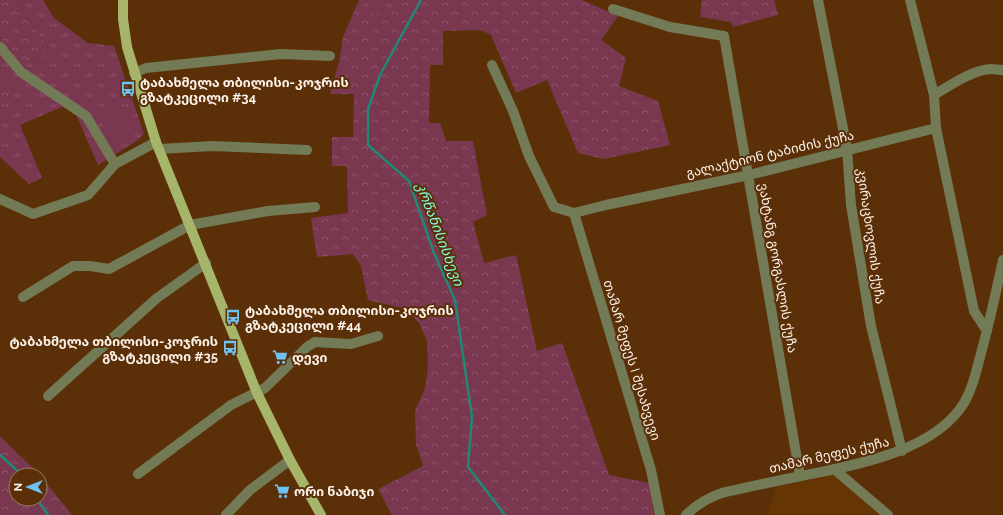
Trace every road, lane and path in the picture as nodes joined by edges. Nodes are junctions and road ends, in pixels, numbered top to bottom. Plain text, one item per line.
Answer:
1 (123, 0) edge
2 (818, 0) edge
3 (910, 0) edge
4 (613, 9) dead end
5 (0, 47) edge
6 (330, 56) dead end
7 (492, 65) dead end
8 (1003, 70) edge
9 (134, 73) junction
10 (934, 95) junction
11 (936, 128) junction
12 (157, 146) junction
13 (847, 149) junction
14 (307, 150) dead end
15 (115, 164) junction
16 (749, 175) junction
17 (0, 199) edge
18 (316, 207) dead end
19 (574, 213) junction
20 (190, 225) junction
21 (1003, 260) edge
22 (206, 263) junction
23 (23, 297) dead end
24 (987, 332) junction
25 (378, 336) dead end
26 (256, 393) junction
27 (48, 396) dead end
28 (902, 451) junction
29 (290, 460) junction
30 (834, 470) junction
31 (138, 474) dead end
32 (800, 476) junction
33 (226, 515) edge
34 (321, 515) edge
35 (660, 515) edge
36 (686, 515) edge
37 (888, 515) edge

1 - 9 main road
2 - 13 street, კვირაცხოვლის ქუჩა
3 - 10 street
4 - 16 street, ვახტანგ გორგასლის ქუჩა
5 - 15 street
6 - 9 street
7 - 19 street
8 - 10 street
9 - 12 main road
10 - 11 street
11 - 13 street, გალაქტიონ ტაბიძის ქუჩა
11 - 24 street
12 - 14 street
12 - 15 street
12 - 20 main road
13 - 16 street, გალაქტიონ ტაბიძის ქუჩა
13 - 28 street, კვირაცხოვლის ქუჩა
15 - 17 street
16 - 19 street, გალაქტიონ ტაბიძის ქუჩა
16 - 32 street, ვახტანგ გორგასლის ქუჩა
18 - 20 street
19 - 35 street, თამარ მეფეს I შესახვევი
20 - 22 main road
20 - 23 street
21 - 24 street, თამარ მეფეს ქუჩა
22 - 26 main road
22 - 27 street
24 - 28 street, თამარ მეფეს ქუჩა
25 - 26 street
26 - 29 main road
26 - 31 street
28 - 30 street, თამარ მეფეს ქუჩა
29 - 33 street
29 - 34 main road
30 - 32 street, თამარ მეფეს ქუჩა
30 - 37 street
32 - 36 street, თამარ მეფეს ქუჩა

